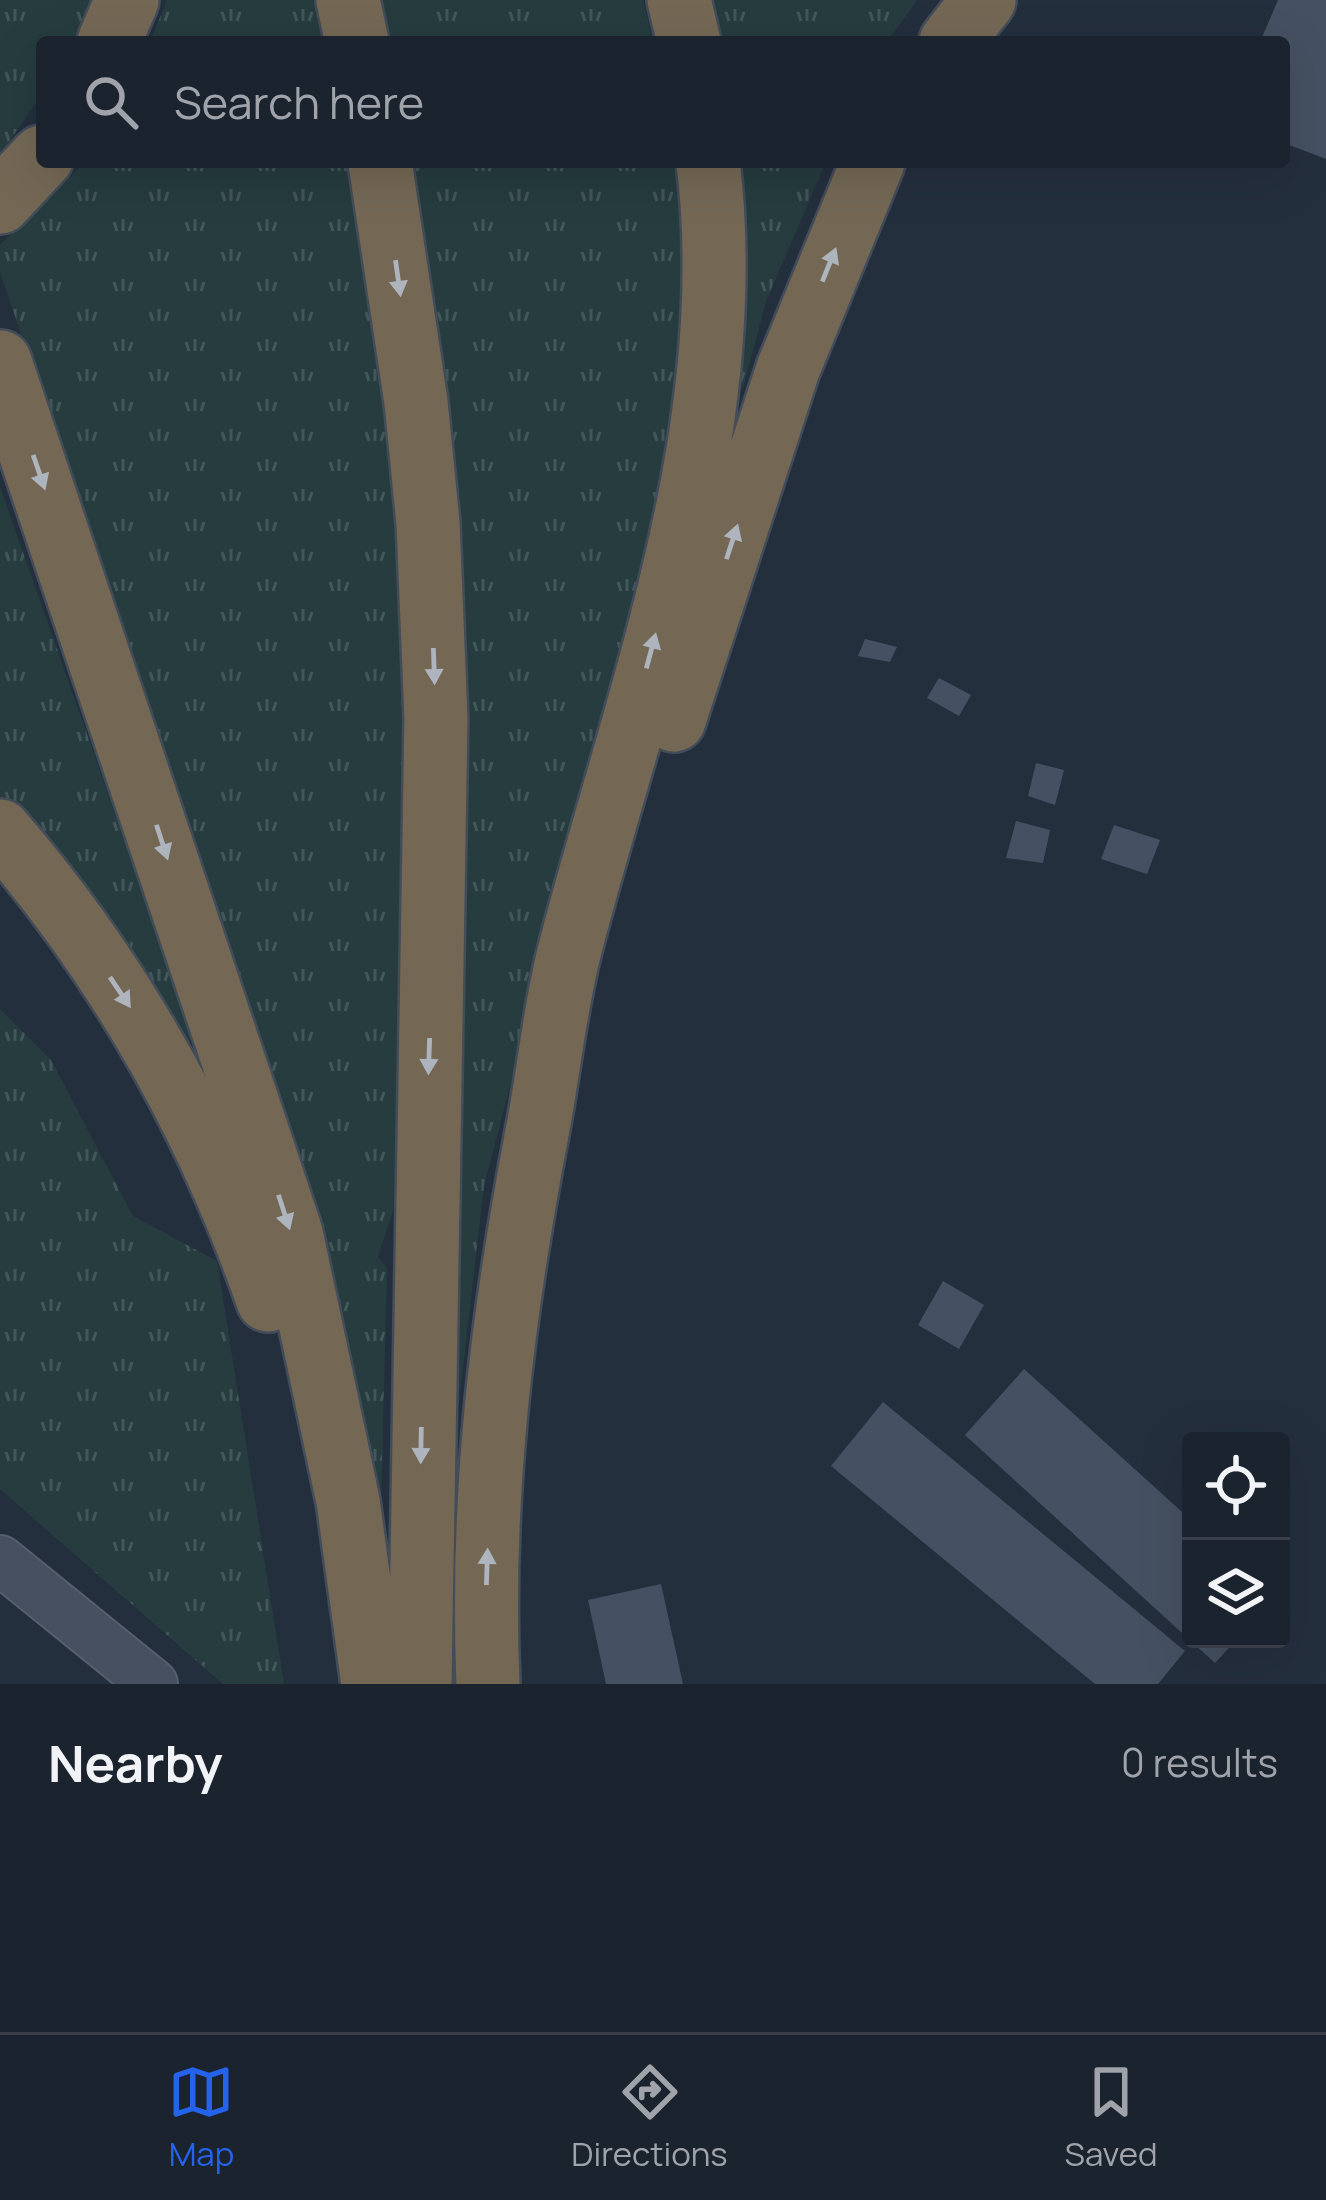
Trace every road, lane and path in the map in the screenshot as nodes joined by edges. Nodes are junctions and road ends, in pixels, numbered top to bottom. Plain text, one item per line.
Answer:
1 (127, 0) edge
2 (348, 0) edge
3 (680, 0) edge
4 (965, 0) edge
5 (984, 0) edge
6 (112, 36) edge
7 (356, 36) edge
8 (688, 36) edge
9 (944, 36) edge
10 (956, 36) edge
11 (36, 164) edge
12 (381, 168) edge
13 (708, 168) edge
14 (871, 168) edge
15 (0, 202) edge
16 (0, 362) edge
17 (0, 831) edge
18 (537, 1132) junction
19 (0, 1560) edge
20 (153, 1684) edge
21 (344, 1684) edge
22 (373, 1684) edge
23 (420, 1684) edge
24 (488, 1684) edge

1 - 6 highway
2 - 7 highway
3 - 8 highway
4 - 9 highway
5 - 10 highway
11 - 15 highway
12 -> 23 highway
18 -> 13 highway
18 -> 14 highway
16 -> 22 highway
17 -> 21 highway
24 -> 18 highway
19 - 20 street

